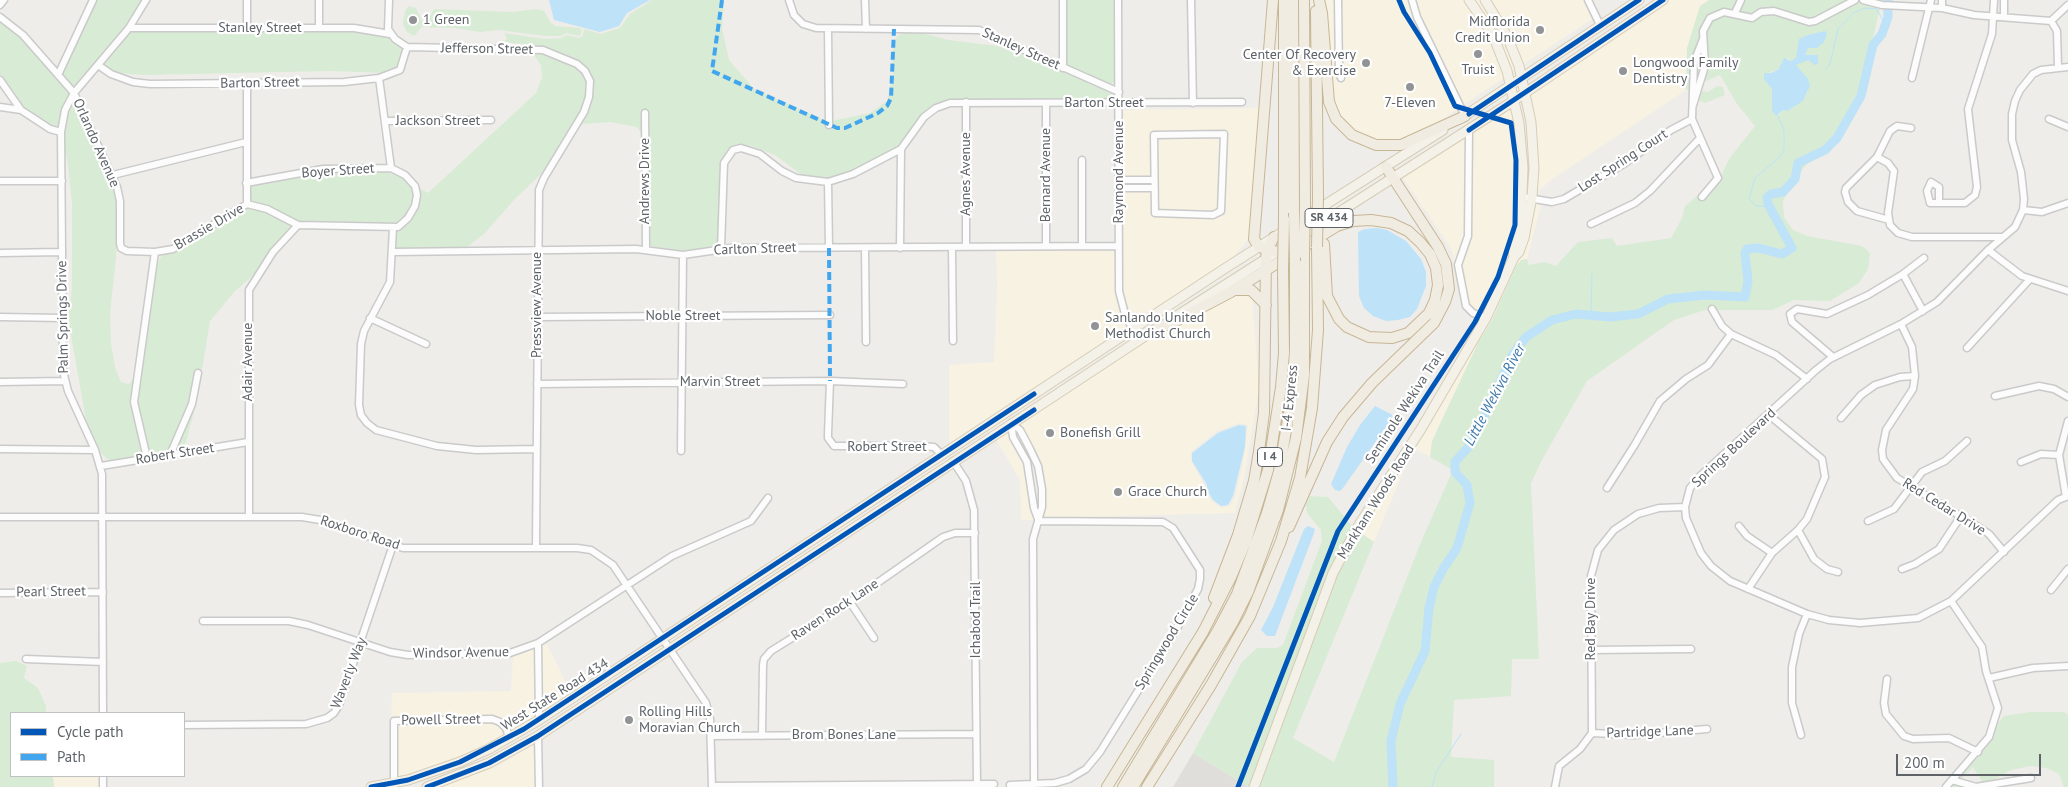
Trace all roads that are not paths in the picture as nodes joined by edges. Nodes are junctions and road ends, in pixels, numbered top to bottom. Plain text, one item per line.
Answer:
1 (4, 0) edge
2 (93, 0) edge
3 (146, 0) edge
4 (247, 0) edge
5 (319, 0) edge
6 (389, 0) edge
7 (789, 0) edge
8 (865, 0) edge
9 (1063, 0) edge
10 (1118, 0) edge
11 (1191, 0) edge
12 (1273, 0) edge
13 (1284, 0) edge
14 (1293, 0) edge
15 (1304, 0) edge
16 (1317, 0) edge
17 (1338, 0) edge
18 (1412, 0) edge
19 (1469, 0) edge
20 (1484, 0) edge
21 (1588, 0) edge
22 (1639, 0) edge
23 (1663, 0) edge
24 (1741, 0) edge
25 (1855, 0) edge
26 (1863, 0) edge
27 (1942, 0) edge
28 (1994, 0) edge
29 (2004, 0) edge
30 (1930, 4) edge
31 (0, 5) edge
32 (2068, 6) edge
33 (1942, 8) junction
34 (1735, 13) junction
35 (1993, 16) junction
36 (2004, 16) junction
37 (0, 17) edge
38 (2051, 20) junction
39 (1600, 25) junction
40 (129, 28) junction
41 (247, 28) junction
42 (319, 28) junction
43 (866, 29) junction
44 (828, 30) junction
45 (390, 34) junction
46 (1703, 39) junction
47 (408, 47) junction
48 (98, 65) junction
49 (2058, 67) junction
50 (2068, 67) edge
51 (1062, 68) junction
52 (58, 75) junction
53 (588, 76) joint
54 (379, 78) junction
55 (1340, 78) dead end
56 (1522, 78) junction
57 (1912, 78) dead end
58 (0, 80) edge
59 (247, 83) junction
60 (1511, 86) junction
61 (1119, 92) junction
62 (1525, 92) junction
63 (74, 93) junction
64 (1514, 101) junction
65 (966, 102) junction
66 (1242, 102) dead end
67 (1046, 103) junction
68 (1119, 103) junction
69 (1193, 103) junction
70 (1694, 104) junction
71 (0, 107) edge
72 (21, 110) junction
73 (645, 113) dead end
74 (1465, 116) junction
75 (2049, 118) dead end
76 (1692, 119) junction
77 (490, 120) dead end
78 (386, 121) junction
79 (829, 125) dead end
80 (2068, 127) edge
81 (1911, 128) dead end
82 (1469, 130) junction
83 (62, 132) junction
84 (1700, 138) junction
85 (246, 142) junction
86 (901, 149) junction
87 (1877, 157) junction
88 (1082, 160) dead end
89 (1386, 167) junction
90 (391, 168) junction
91 (113, 175) junction
92 (1393, 177) junction
93 (1120, 180) junction
94 (1154, 180) junction
95 (0, 181) edge
96 (62, 181) junction
97 (828, 182) junction
98 (246, 183) junction
99 (1120, 188) junction
100 (1154, 188) junction
101 (1522, 197) junction
102 (1532, 197) junction
103 (1702, 197) dead end
104 (1939, 202) dead end
105 (2068, 203) edge
106 (247, 204) junction
107 (2023, 210) junction
108 (1889, 220) junction
109 (298, 224) junction
110 (1591, 224) dead end
111 (393, 228) junction
112 (1274, 237) joint
113 (2002, 237) junction
114 (1320, 245) junction
115 (1046, 246) junction
116 (1082, 246) junction
117 (1119, 246) junction
118 (966, 247) junction
119 (829, 248) junction
120 (865, 248) junction
121 (900, 248) junction
122 (952, 248) junction
123 (646, 249) junction
124 (721, 249) junction
125 (537, 250) junction
126 (1988, 250) junction
127 (62, 252) junction
128 (155, 252) junction
129 (392, 252) junction
130 (1267, 252) junction
131 (0, 253) edge
132 (683, 255) junction
133 (1514, 257) junction
134 (1924, 258) dead end
135 (1266, 272) junction
136 (1904, 274) junction
137 (2030, 280) junction
138 (1235, 290) junction
139 (2068, 291) edge
140 (1266, 305) junction
141 (1712, 309) dead end
142 (1923, 311) junction
143 (830, 315) dead end
144 (683, 316) junction
145 (0, 317) edge
146 (537, 317) junction
147 (63, 318) junction
148 (370, 318) junction
149 (1486, 318) junction
150 (1901, 324) junction
151 (1157, 328) junction
152 (1134, 330) junction
153 (1731, 334) junction
154 (1140, 339) junction
155 (953, 341) dead end
156 (866, 342) dead end
157 (426, 344) dead end
158 (1967, 348) dead end
159 (1833, 357) junction
160 (198, 373) dead end
161 (1915, 376) junction
162 (1806, 380) junction
163 (65, 381) junction
164 (830, 381) junction
165 (1054, 381) junction
166 (0, 382) edge
167 (682, 382) junction
168 (537, 384) junction
169 (904, 384) dead end
170 (1995, 396) dead end
171 (2068, 397) edge
172 (1006, 412) junction
173 (1769, 415) junction
174 (1841, 418) dead end
175 (2068, 421) edge
176 (1011, 423) junction
177 (1967, 441) dead end
178 (248, 442) junction
179 (0, 449) edge
180 (536, 449) junction
181 (95, 450) junction
182 (681, 451) dead end
183 (967, 452) junction
184 (170, 455) junction
185 (942, 455) junction
186 (2058, 455) junction
187 (147, 458) junction
188 (953, 461) junction
189 (2021, 462) dead end
190 (101, 466) junction
191 (1607, 488) dead end
192 (1910, 488) junction
193 (2067, 496) edge
194 (768, 498) dead end
195 (1685, 507) junction
196 (103, 516) junction
197 (1962, 516) junction
198 (0, 517) edge
199 (249, 517) junction
200 (1039, 521) junction
201 (1868, 521) dead end
202 (834, 525) junction
203 (1739, 526) dead end
204 (1798, 530) junction
205 (975, 534) junction
206 (1281, 541) junction
207 (393, 545) junction
208 (536, 548) junction
209 (1772, 552) junction
210 (2004, 552) junction
211 (801, 563) junction
212 (1902, 569) dead end
213 (2068, 569) edge
214 (1838, 572) dead end
215 (627, 584) junction
216 (1748, 589) junction
217 (2051, 590) dead end
218 (103, 592) junction
219 (0, 593) edge
220 (1950, 601) junction
221 (850, 602) junction
222 (1807, 614) junction
223 (203, 621) dead end
224 (1203, 632) junction
225 (662, 638) junction
226 (874, 638) dead end
227 (361, 643) junction
228 (538, 643) junction
229 (670, 649) junction
230 (1691, 649) dead end
231 (1591, 650) junction
232 (26, 659) dead end
233 (103, 662) junction
234 (2068, 666) edge
235 (1887, 678) dead end
236 (1989, 678) junction
237 (572, 700) junction
238 (103, 712) edge
239 (539, 720) junction
240 (185, 725) edge
241 (1707, 729) dead end
242 (1592, 733) junction
243 (976, 734) junction
244 (1801, 735) dead end
245 (538, 736) junction
246 (711, 736) junction
247 (762, 736) junction
248 (509, 738) junction
249 (1978, 752) junction
250 (464, 774) junction
251 (2031, 778) dead end
252 (1952, 780) junction
253 (394, 782) junction
254 (1034, 783) junction
255 (977, 784) junction
256 (994, 784) dead end
257 (856, 786) edge
258 (371, 787) edge
259 (427, 787) edge
260 (538, 787) edge
261 (712, 787) edge
262 (1010, 787) edge
263 (1108, 787) edge
264 (1122, 787) edge
265 (1133, 787) edge
266 (1147, 787) edge
267 (1254, 787) edge
268 (1555, 787) edge
269 (1946, 787) edge

1 - 31 street
2 - 52 street
3 - 40 street, Palm Springs Drive
4 - 41 street
5 - 42 street
6 - 45 street
7 - 44 street, Stanley Street
8 - 43 street
9 - 51 street
10 - 61 street, Raymond Avenue
11 - 69 street
12 - 130 highway
13 - 224 highway, I 4, bridge
14 - 264 highway, I-4 Express, bridge
15 - 265 highway, I-4 Express, bridge
16 - 74 highway
16 - 114 highway, I 4, bridge
17 - 55 street
18 - 74 street
19 - 60 main road, Markham Woods Road
20 - 56 main road, Markham Woods Road
21 - 39 street
22 - 39 main road, SR 434
23 - 62 main road, SR 434
24 - 34 street
25 - 34 street
26 - 30 street
27 - 33 street
28 - 35 street
29 - 36 street
30 - 33 street
30 - 57 street
32 - 38 street
33 - 35 street
34 - 46 street
35 - 36 street
35 - 104 street
36 - 38 street
37 - 52 street, Orlando Avenue
38 - 49 street
39 - 56 main road, SR 434
40 - 41 street, Stanley Street
40 - 48 street, Palm Springs Drive
41 - 42 street, Stanley Street
42 - 45 street, Stanley Street
43 - 44 street, Stanley Street
43 - 51 street, Stanley Street
44 - 79 street
45 - 47 street
46 - 70 street
46 - 70 street
47 - 53 street, Jefferson Street
47 - 54 street, Barton Street
48 - 59 street, Barton Street
48 - 63 street, Palm Springs Drive
49 - 50 street
49 - 107 street
51 - 61 street, Stanley Street
52 - 63 street, Orlando Avenue
53 - 125 street, Pressview Avenue
54 - 59 street, Barton Street
54 - 78 street
56 - 60 main road, SR 434
56 - 62 main road, Markham Woods Road
58 - 72 street
59 - 85 street
60 - 64 main road, Markham Woods Road
60 - 74 main road, SR 434
61 - 68 street, Raymond Avenue
62 - 64 main road, SR 434
62 - 102 main road, Markham Woods Road
63 - 83 street, Palm Springs Drive
63 - 91 street, Orlando Avenue
64 - 82 main road, SR 434
64 - 101 main road, Markham Woods Road
65 - 67 street, Barton Street
65 - 86 street, Barton Street
65 - 118 street, Agnes Avenue
66 - 69 street, Barton Street
67 - 68 street, Barton Street
67 - 115 street, Bernard Avenue
68 - 69 street, Barton Street
68 - 93 street, Raymond Avenue
70 - 76 street
71 - 72 street
72 - 83 street
73 - 123 street, Andrews Drive
74 - 89 main road, SR 434
75 - 80 street
76 - 84 street
76 - 102 street, Lost Spring Court
77 - 78 street, Jackson Street
78 - 90 street
81 - 87 street
82 - 92 main road, SR 434
82 - 149 street
83 - 96 street, Palm Springs Drive
84 - 103 street
84 - 110 street
85 - 91 street
85 - 98 street
86 - 97 street
86 - 121 street
87 - 108 street
87 - 108 street
88 - 116 street
89 - 92 highway
89 - 112 main road, SR 434
90 - 98 street, Boyer Street
90 - 111 street, Boyer Street
91 - 128 street, Orlando Avenue
92 - 130 main road, SR 434
92 - 206 highway
93 - 94 street
93 - 99 street, Raymond Avenue
94 - 100 street
94 - 100 street
95 - 96 street
96 - 127 street, Palm Springs Drive
97 - 119 street
97 - 124 street
98 - 106 street
99 - 100 street
99 - 117 street, Raymond Avenue
101 - 102 street
101 - 133 main road, Markham Woods Road
102 - 133 main road, Markham Woods Road
105 - 107 street
106 - 109 street, Brassie Drive
106 - 128 street, Brassie Drive
107 - 113 street, Springs Boulevard
108 - 113 street
109 - 111 street, Brassie Drive
109 - 178 street, Adair Avenue
111 - 129 street
112 - 130 highway
113 - 126 street, Springs Boulevard
114 - 135 highway
114 - 206 highway, I 4
115 - 116 street, Carlton Street
115 - 118 street, Carlton Street
116 - 117 street, Carlton Street
117 - 152 street, Raymond Avenue
118 - 122 street, Carlton Street
119 - 120 street, Carlton Street
119 - 124 street, Carlton Street
120 - 121 street, Carlton Street
120 - 156 street
121 - 122 street, Carlton Street
122 - 155 street
123 - 125 street, Carlton Street
123 - 132 street, Carlton Street
124 - 132 street, Carlton Street
125 - 129 street, Carlton Street
125 - 146 street, Pressview Avenue
126 - 137 street
126 - 142 street, Springs Boulevard
127 - 131 street
127 - 147 street, Palm Springs Drive
128 - 187 street, Brassie Drive
129 - 148 street
130 - 135 highway
130 - 151 main road, SR 434
130 - 152 main road, SR 434
132 - 144 street
133 - 149 main road, Markham Woods Road
134 - 136 street
135 - 138 highway
135 - 140 highway
136 - 142 street
136 - 159 street
137 - 139 street
137 - 158 street
138 - 140 highway
138 - 151 highway
140 - 224 highway
141 - 153 street
142 - 150 street, Springs Boulevard
143 - 144 street, Noble Street
144 - 146 street, Noble Street
144 - 167 street
145 - 147 street
146 - 168 street, Pressview Avenue
147 - 163 street, Palm Springs Drive
148 - 157 street
148 - 180 street
149 - 267 main road, Markham Woods Road
150 - 159 street, Springs Boulevard
150 - 161 street, Red Cedar Drive
151 - 154 main road, SR 434
152 - 154 street, Raymond Avenue
152 - 165 main road, SR 434
153 - 162 street
153 - 191 street
154 - 176 main road, SR 434
159 - 162 street, Springs Boulevard
160 - 184 street
161 - 174 street
161 - 192 street, Red Cedar Drive
162 - 173 street, Springs Boulevard
163 - 166 street
163 - 181 street, Palm Springs Drive
164 - 167 street, Marvin Street
164 - 169 street, Marvin Street
164 - 185 street, Robert Street
165 - 172 main road, SR 434
165 - 176 main road
167 - 168 street, Marvin Street
167 - 182 street
168 - 180 street, Pressview Avenue
170 - 171 street
172 - 183 main road
172 - 185 main road, SR 434
173 - 195 street, Springs Boulevard
173 - 204 street
175 - 186 street
176 - 183 main road, SR 434
176 - 200 street
177 - 192 street
178 - 184 street, Robert Street
178 - 199 street, Adair Avenue
179 - 181 street
180 - 208 street, Pressview Avenue
181 - 190 street, Palm Springs Drive
183 - 188 main road, SR 434
184 - 187 street, Robert Street
185 - 202 main road, SR 434
186 - 189 street
186 - 193 street
187 - 190 street, Robert Street
188 - 205 street, Ichabod Trail
188 - 211 main road, SR 434
190 - 196 street, Palm Springs Drive
192 - 197 street, Red Cedar Drive
192 - 201 street
193 - 210 street
194 - 215 street, Windsor Avenue
195 - 216 street
195 - 231 street, Red Bay Drive
196 - 198 street, Roxboro Road
196 - 199 street, Roxboro Road
196 - 218 street, Palm Springs Drive
197 - 210 street, Red Cedar Drive
197 - 212 street
199 - 207 street, Roxboro Road
200 - 254 street
200 - 254 street, Springwood Circle
202 - 211 main road
202 - 225 main road, West State Road 434 / SR 434
203 - 209 street
204 - 209 street
204 - 214 street
205 - 221 street, Raven Rock Lane
205 - 243 street, Ichabod Trail
206 - 266 highway, I 4
207 - 208 street, Roxboro Road
207 - 227 street, Waverly Way
208 - 215 street, Roxboro Road
209 - 216 street
210 - 220 street
211 - 229 main road, SR 434
213 - 217 street
215 - 225 street, Roxboro Road
215 - 228 street, Windsor Avenue
216 - 222 street
218 - 219 street, Pearl Street
218 - 233 street, Palm Springs Drive
220 - 222 street
220 - 236 street
221 - 226 street
221 - 247 street, Raven Rock Lane
222 - 244 street
223 - 227 street, Windsor Avenue
224 - 263 highway, I 4
225 - 229 street, Roxboro Road
225 - 237 main road, West State Road 434 / SR 434
227 - 228 street, Windsor Avenue
227 - 240 street, Waverly Way
228 - 239 street
229 - 245 main road, SR 434
229 - 246 street, Roxboro Road
230 - 231 street
231 - 242 street, Red Bay Drive
232 - 233 street
233 - 238 street, Palm Springs Drive
234 - 236 street
235 - 249 street
236 - 249 street
237 - 239 main road, West State Road 434 / SR 434
237 - 245 main road
239 - 248 main road, West State Road 434 / SR 434
241 - 242 street, Partridge Lane
242 - 268 street
243 - 247 street, Brom Bones Lane
243 - 255 street, Ichabod Trail
245 - 250 main road, SR 434
245 - 260 street
246 - 247 street, Brom Bones Lane
246 - 261 street, Roxboro Road
248 - 250 main road
248 - 253 main road, West State Road 434 / SR 434
248 - 253 street, Powell Street
249 - 252 street
250 - 259 main road, SR 434
251 - 252 street
252 - 269 street
253 - 258 main road, West State Road 434 / SR 434
254 - 262 street, Springwood Circle
255 - 256 street
255 - 257 street
257 - 261 street

